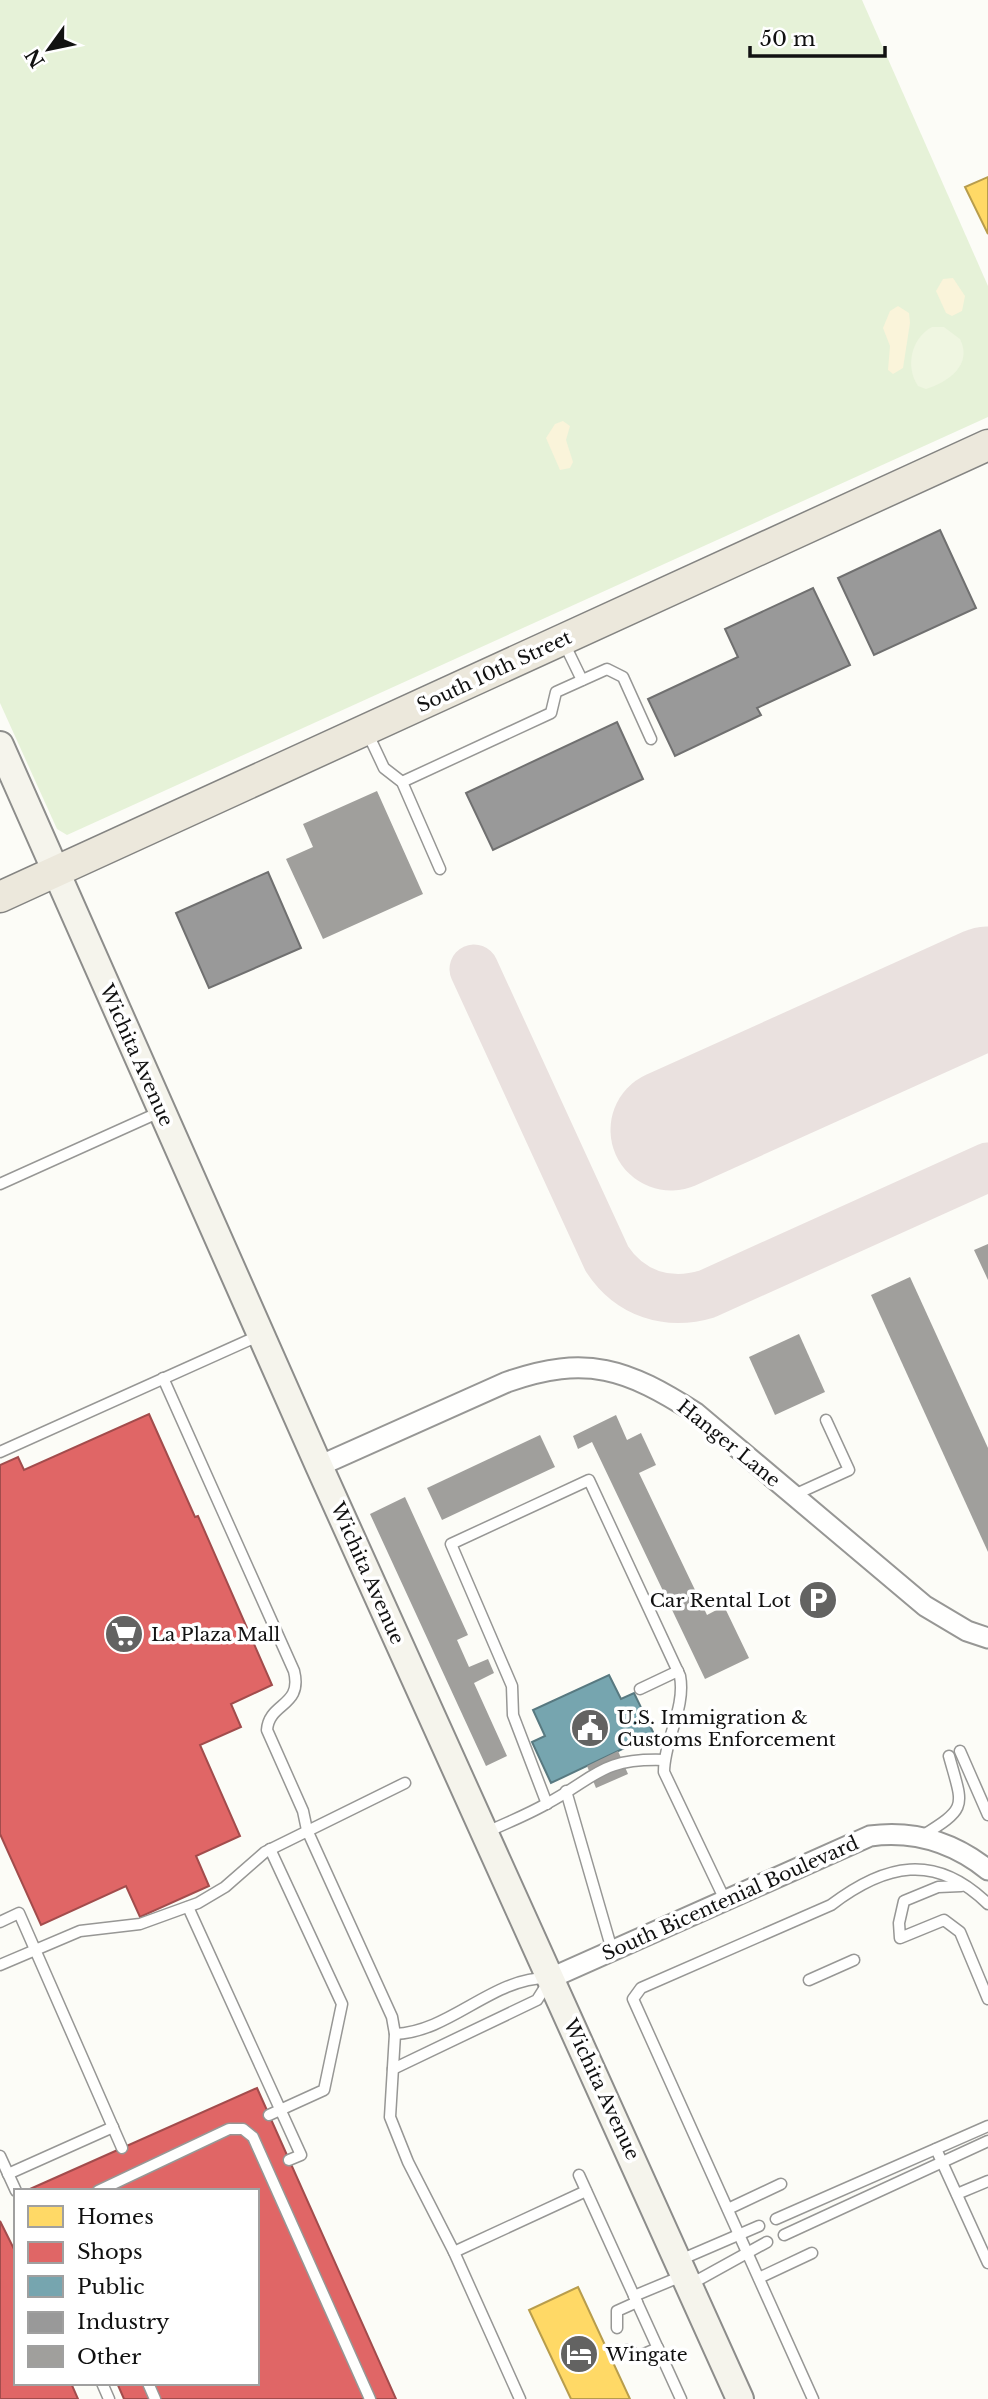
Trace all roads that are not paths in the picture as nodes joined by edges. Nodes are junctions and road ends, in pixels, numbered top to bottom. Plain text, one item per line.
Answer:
1 (988, 445) edge
2 (563, 640) junction
3 (582, 680) junction
4 (366, 730) junction
5 (651, 739) dead end
6 (0, 745) edge
7 (402, 782) junction
8 (440, 869) dead end
9 (56, 872) junction
10 (0, 897) edge
11 (162, 1111) junction
12 (0, 1184) edge
13 (261, 1334) junction
14 (163, 1378) junction
15 (826, 1420) dead end
16 (0, 1452) edge
17 (319, 1466) junction
18 (793, 1495) junction
19 (988, 1638) edge
20 (678, 1671) junction
21 (640, 1689) dead end
22 (960, 1751) dead end
23 (949, 1756) dead end
24 (664, 1760) junction
25 (405, 1783) dead end
26 (566, 1791) junction
27 (547, 1804) junction
28 (988, 1815) edge
29 (307, 1830) junction
30 (485, 1833) junction
31 (922, 1837) junction
32 (270, 1849) junction
33 (988, 1870) edge
34 (961, 1886) junction
35 (725, 1900) junction
36 (988, 1904) edge
37 (188, 1907) junction
38 (0, 1922) edge
39 (34, 1950) junction
40 (612, 1950) junction
41 (854, 1960) dead end
42 (0, 1965) edge
43 (551, 1978) junction
44 (809, 1980) dead end
45 (988, 1999) edge
46 (395, 2034) junction
47 (393, 2069) junction
48 (280, 2110) junction
49 (269, 2115) dead end
50 (988, 2126) edge
51 (113, 2127) junction
52 (988, 2141) edge
53 (122, 2148) dead end
54 (936, 2149) junction
55 (0, 2156) edge
56 (289, 2160) dead end
57 (943, 2162) junction
58 (892, 2168) junction
59 (8, 2174) junction
60 (579, 2175) dead end
61 (988, 2181) edge
62 (898, 2182) junction
63 (781, 2184) dead end
64 (15, 2189) edge
65 (102, 2189) edge
66 (586, 2191) junction
67 (957, 2194) junction
68 (728, 2209) junction
69 (776, 2219) dead end
70 (759, 2226) dead end
71 (739, 2235) junction
72 (784, 2235) dead end
73 (767, 2242) dead end
74 (454, 2252) junction
75 (747, 2252) junction
76 (812, 2253) dead end
77 (988, 2263) edge
78 (685, 2273) junction
79 (759, 2278) junction
80 (635, 2299) junction
81 (617, 2328) dead end
82 (657, 2348) junction
83 (627, 2350) dead end
84 (370, 2399) edge
85 (520, 2399) edge
86 (681, 2399) edge
87 (740, 2399) edge
88 (813, 2399) edge

1 - 2 main road, South 10th Street
2 - 3 lane
2 - 4 main road, South 10th Street
3 - 5 lane
3 - 7 lane
4 - 7 lane
4 - 9 main road, South 10th Street
6 - 9 main road, Wichita Avenue
7 - 8 lane
9 - 10 main road, South 10th Street
9 - 11 main road, Wichita Avenue
11 - 12 lane
11 - 13 main road, Wichita Avenue
13 - 14 lane
13 - 17 main road, Wichita Avenue
14 - 16 lane
14 - 29 lane
15 - 18 lane
17 - 18 street, Hanger Lane
17 - 30 main road, Wichita Avenue
18 - 19 street, Hanger Lane
20 - 21 lane
20 - 24 lane
20 - 27 lane
22 - 28 lane
23 - 31 lane
24 - 26 lane
24 - 35 lane
25 - 29 lane
26 - 27 lane
26 - 40 lane
27 - 30 lane
29 - 32 lane
29 - 46 lane
30 - 43 main road, Wichita Avenue
31 - 33 street, South Bicentenial Boulevard
31 - 35 street, South Bicentenial Boulevard
32 - 37 lane
32 - 48 lane
34 - 36 lane
34 - 45 lane
34 - 68 lane
35 - 40 street, South Bicentenial Boulevard
37 - 39 lane
37 - 48 lane
38 - 39 lane
39 - 42 lane
39 - 51 lane
40 - 43 street, South Bicentenial Boulevard
41 - 44 lane
43 - 46 lane
43 - 47 lane
43 - 78 main road, Wichita Avenue
46 - 47 lane
47 - 74 lane
48 - 49 lane
48 - 56 lane
50 - 54 lane
51 - 53 lane
51 - 59 lane
52 - 57 lane
54 - 57 lane
54 - 58 lane
55 - 59 lane
57 - 62 lane
57 - 67 lane
58 - 62 lane
58 - 69 lane
59 - 64 lane
60 - 66 lane
61 - 67 lane
62 - 72 lane
63 - 68 lane
65 - 84 lane
66 - 74 lane
66 - 80 lane
67 - 77 lane
68 - 71 lane
70 - 71 lane
71 - 75 lane
71 - 78 lane
73 - 75 lane
74 - 85 lane
75 - 78 lane
75 - 79 lane
76 - 79 lane
78 - 80 lane
78 - 87 main road, Wichita Avenue
79 - 88 lane
80 - 81 lane
80 - 82 lane
82 - 83 lane
82 - 86 lane

